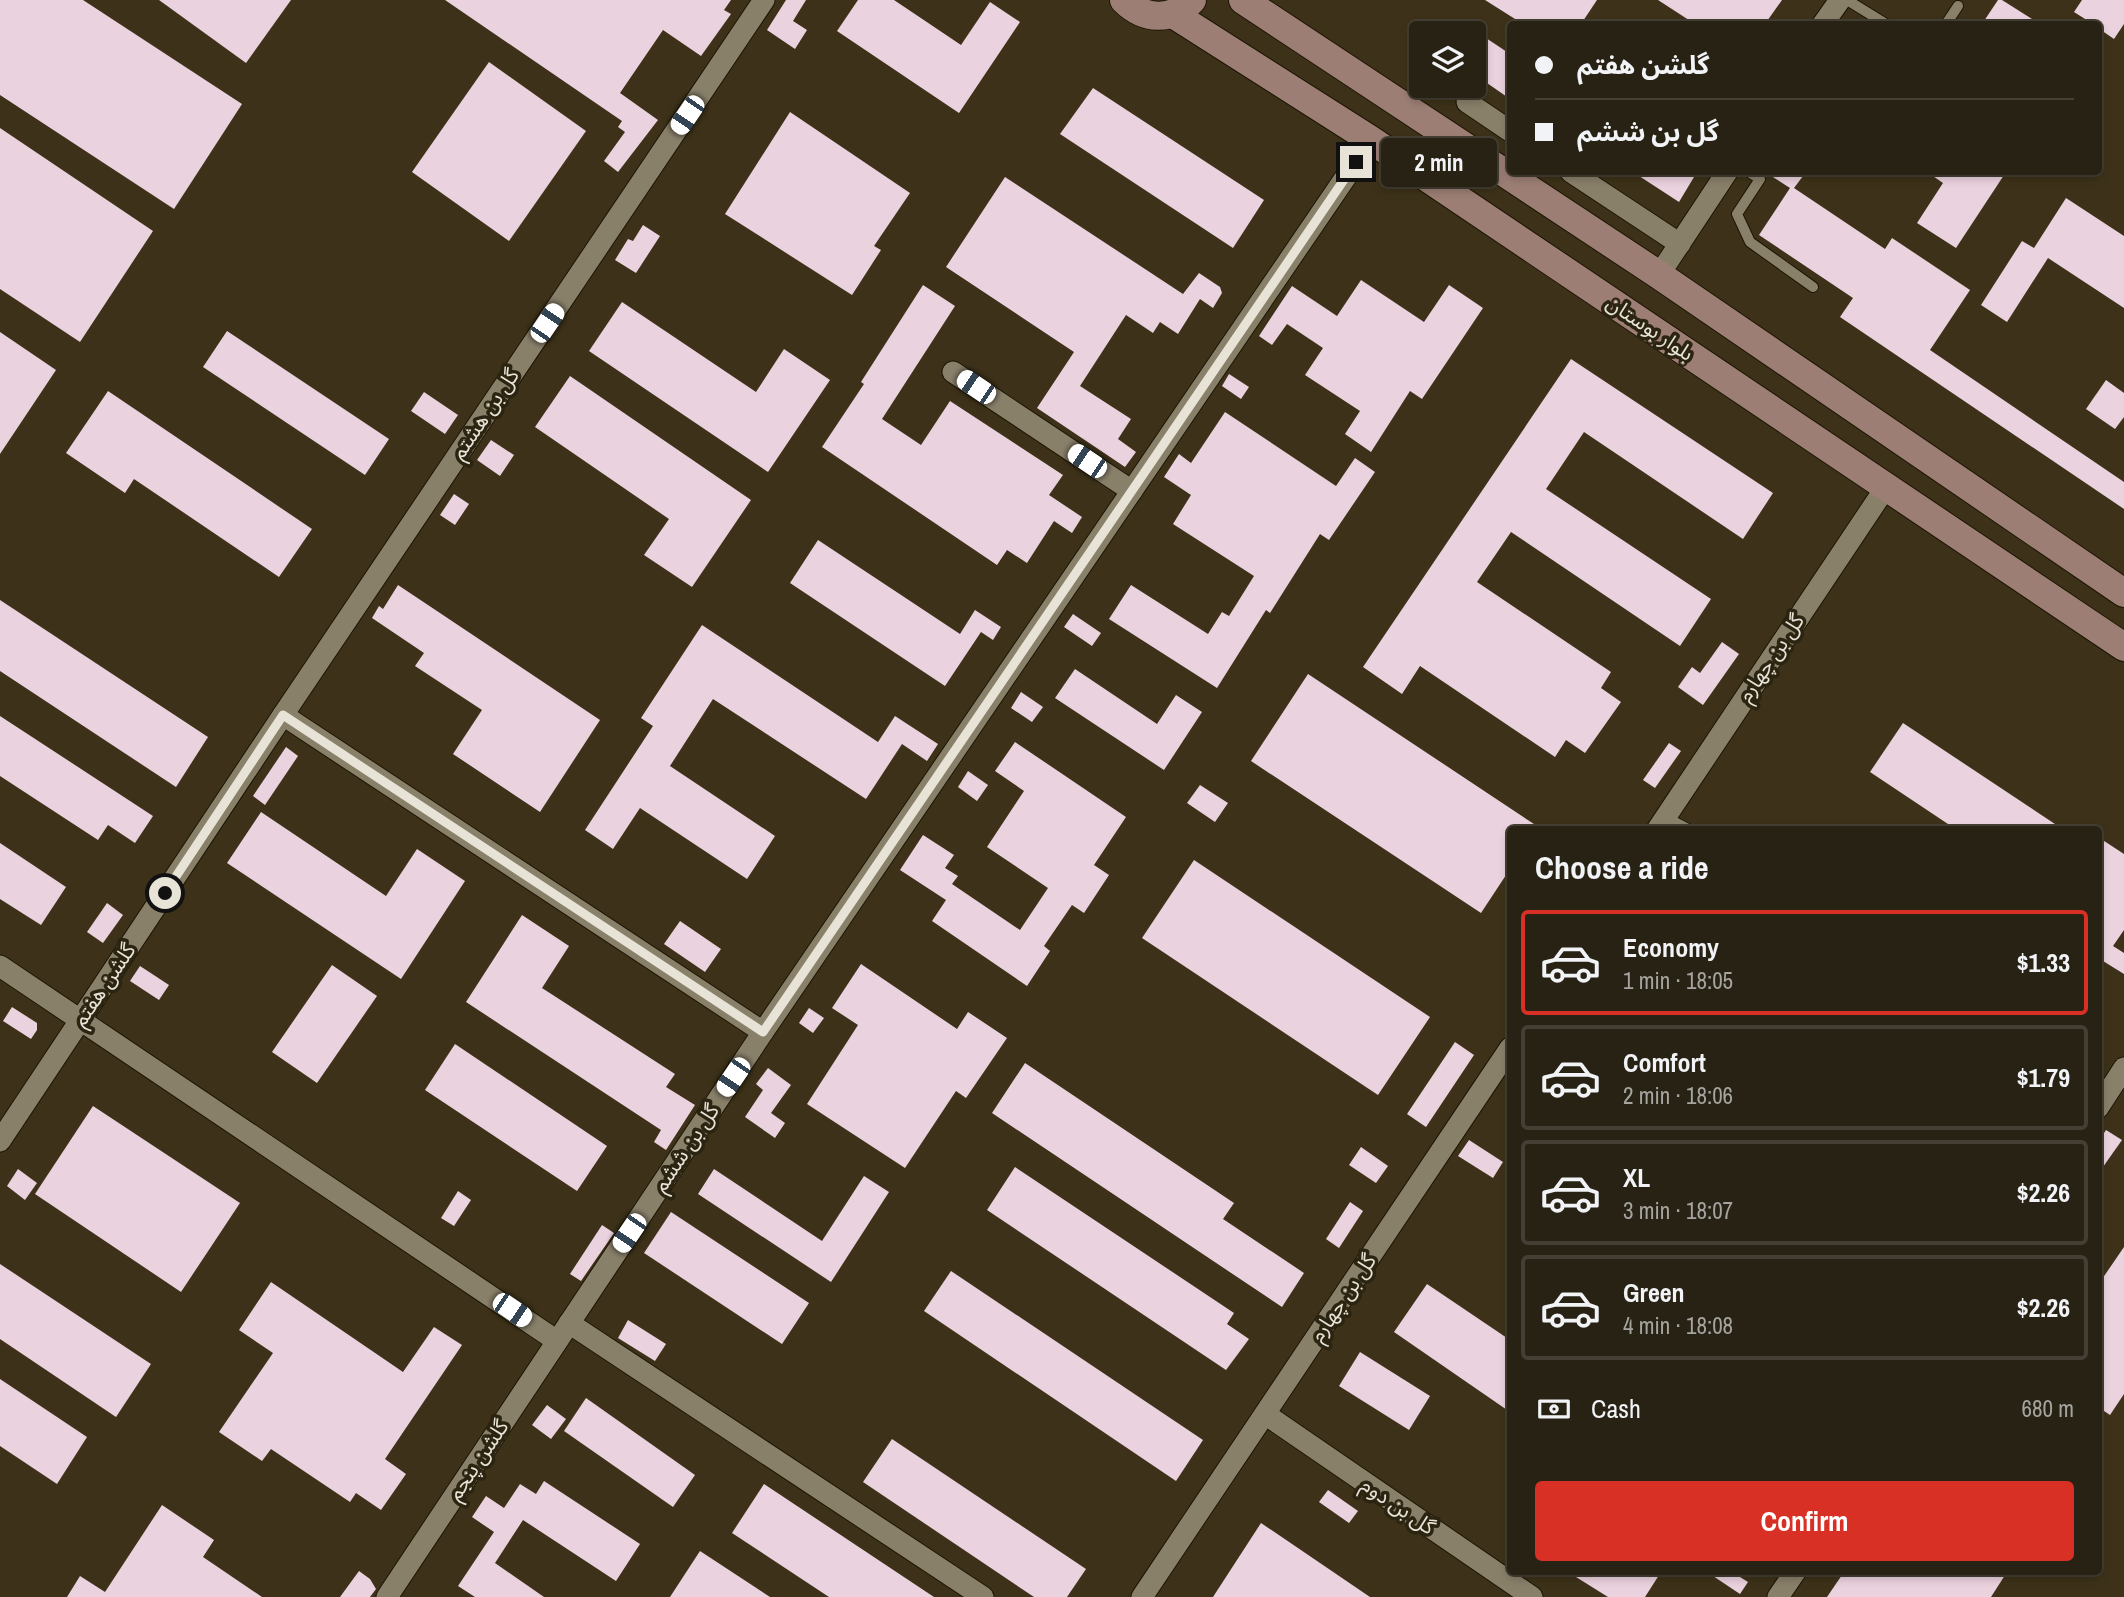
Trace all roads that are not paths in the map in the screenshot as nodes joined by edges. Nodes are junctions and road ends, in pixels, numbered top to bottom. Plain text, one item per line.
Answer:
1 (764, 0) edge
2 (1124, 0) edge
3 (1243, 0) edge
4 (1839, 0) edge
5 (1847, 0) edge
6 (1958, 6) dead end
7 (1182, 7) edge
8 (1826, 21) edge
9 (1881, 21) edge
10 (1949, 21) edge
11 (1468, 102) dead end
12 (1507, 129) edge
13 (1371, 140) junction
14 (1505, 163) edge
15 (1522, 175) edge
16 (1576, 175) edge
17 (1723, 175) edge
18 (1754, 175) edge
19 (1680, 244) junction
20 (1659, 275) junction
21 (1813, 286) dead end
22 (953, 372) dead end
23 (1886, 487) junction
24 (1132, 491) junction
25 (2124, 593) edge
26 (2124, 647) edge
27 (283, 715) junction
28 (1661, 823) edge
29 (208, 829) joint
30 (0, 967) edge
31 (80, 1021) junction
32 (763, 1032) junction
33 (1507, 1052) edge
34 (2124, 1068) edge
35 (2102, 1102) edge
36 (0, 1141) edge
37 (563, 1332) junction
38 (1265, 1414) junction
39 (1793, 1575) edge
40 (387, 1597) edge
41 (983, 1597) edge
42 (1142, 1597) edge
43 (1532, 1597) edge
44 (1778, 1597) edge

1 - 27 street, گل بن هشتم
2 - 7 street
3 - 14 street
4 - 8 street
5 - 9 lane
6 - 10 lane
7 - 13 street, بلوار بوستان
11 - 12 street
13 - 23 street, بلوار بوستان
13 - 24 street, گل بن ششم
15 - 20 street
16 - 19 street
17 - 19 street
18 - 21 lane
19 - 20 street
20 - 25 street
22 - 24 street
23 - 26 street, بلوار بوستان
23 - 28 street, گل بن چهارم
24 - 32 street, گل بن ششم
27 - 29 street, گل بن هشتم
27 - 32 street
29 - 31 street, گلشن هفتم
30 - 31 street
31 - 36 street, گلشن هفتم
31 - 37 street
32 - 37 street, گل بن ششم
33 - 38 street, گل بن چهارم
34 - 35 street
37 - 40 street, گلشن پنجم
37 - 41 street
38 - 42 street, گل بن چهارم
38 - 43 street, گل بن دوم
39 - 44 street

